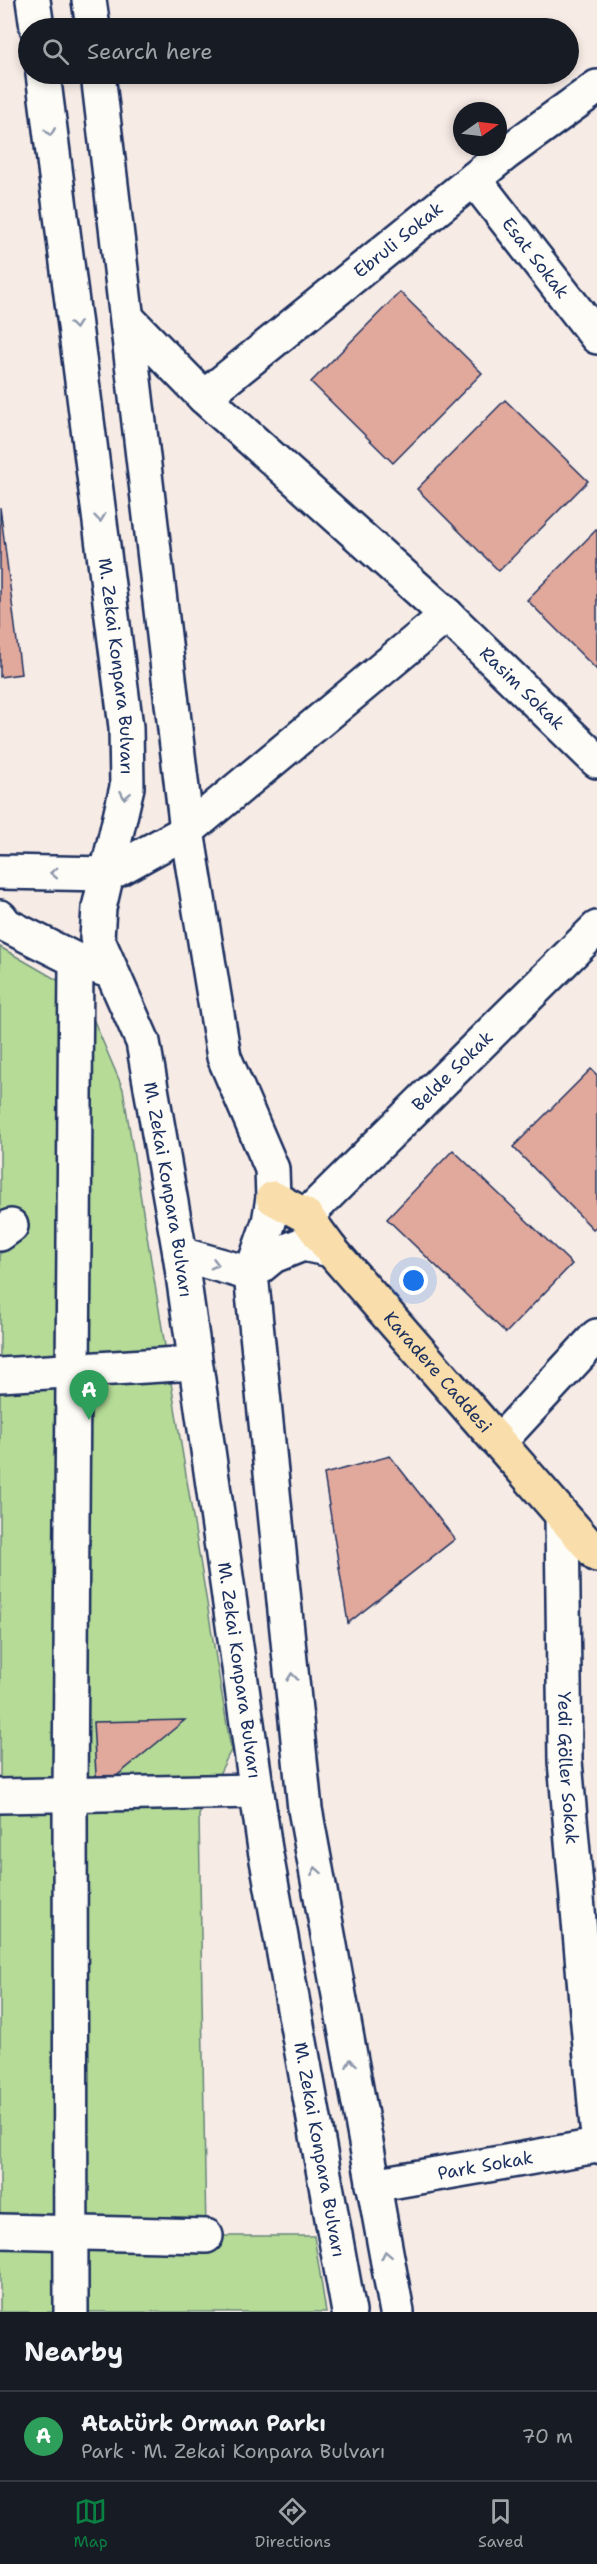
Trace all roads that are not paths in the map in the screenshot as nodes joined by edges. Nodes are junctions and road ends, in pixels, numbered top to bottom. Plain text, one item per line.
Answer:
1 (33, 0) edge
2 (89, 0) edge
3 (36, 18) edge
4 (92, 18) edge
5 (44, 84) edge
6 (99, 84) edge
7 (597, 87) edge
8 (474, 179) junction
9 (128, 319) junction
10 (597, 337) edge
11 (204, 397) junction
12 (447, 615) junction
13 (597, 761) edge
14 (187, 831) junction
15 (0, 872) edge
16 (109, 874) junction
17 (2, 923) edge
18 (597, 928) edge
19 (76, 960) junction
20 (109, 971) junction
21 (273, 1198) junction
22 (306, 1216) junction
23 (331, 1250) junction
24 (180, 1254) junction
25 (251, 1274) junction
26 (597, 1336) edge
27 (194, 1363) junction
28 (74, 1371) junction
29 (0, 1375) edge
30 (500, 1442) junction
31 (562, 1516) junction
32 (597, 1555) edge
33 (256, 1791) junction
34 (0, 1796) edge
35 (70, 1796) junction
36 (597, 2127) edge
37 (597, 2146) edge
38 (373, 2185) junction
39 (0, 2231) edge
40 (71, 2231) junction
41 (206, 2236) dead end
42 (71, 2312) edge
43 (349, 2312) edge
44 (397, 2312) edge

1 - 3 street
2 - 4 street
5 -> 16 street, M. Zekai Konpara Bulvarı
6 - 9 street
7 - 8 street, Ebruli Sokak
8 - 10 street, Esat Sokak
8 - 11 street, Ebruli Sokak
9 - 11 street, Rasim Sokak
9 - 14 street
11 - 12 street, Rasim Sokak
12 - 13 street, Rasim Sokak
12 - 14 street
14 - 16 street
14 - 21 street
16 -> 15 street
16 - 20 street, M. Zekai Konpara Bulvarı
17 - 19 street
18 - 22 street, Belde Sokak
19 - 20 street
19 - 28 street
20 - 24 street, M. Zekai Konpara Bulvarı
21 - 22 main road, Karadere Caddesi
21 - 25 street
22 - 23 main road, Karadere Caddesi
23 - 25 street
23 - 30 main road, Karadere Caddesi
24 -> 25 street
24 - 27 street, M. Zekai Konpara Bulvarı
38 -> 25 street
26 - 30 street
27 - 28 street
27 - 33 street, M. Zekai Konpara Bulvarı
28 - 29 street
28 - 35 street
30 - 31 main road, Karadere Caddesi
31 - 32 main road, Karadere Caddesi
31 - 36 street, Yedi Göller Sokak
33 - 35 street
33 - 43 street, M. Zekai Konpara Bulvarı
34 - 35 street
35 - 40 street
37 - 38 street, Park Sokak
44 -> 38 street
39 - 40 street
40 - 41 street
40 - 42 street

